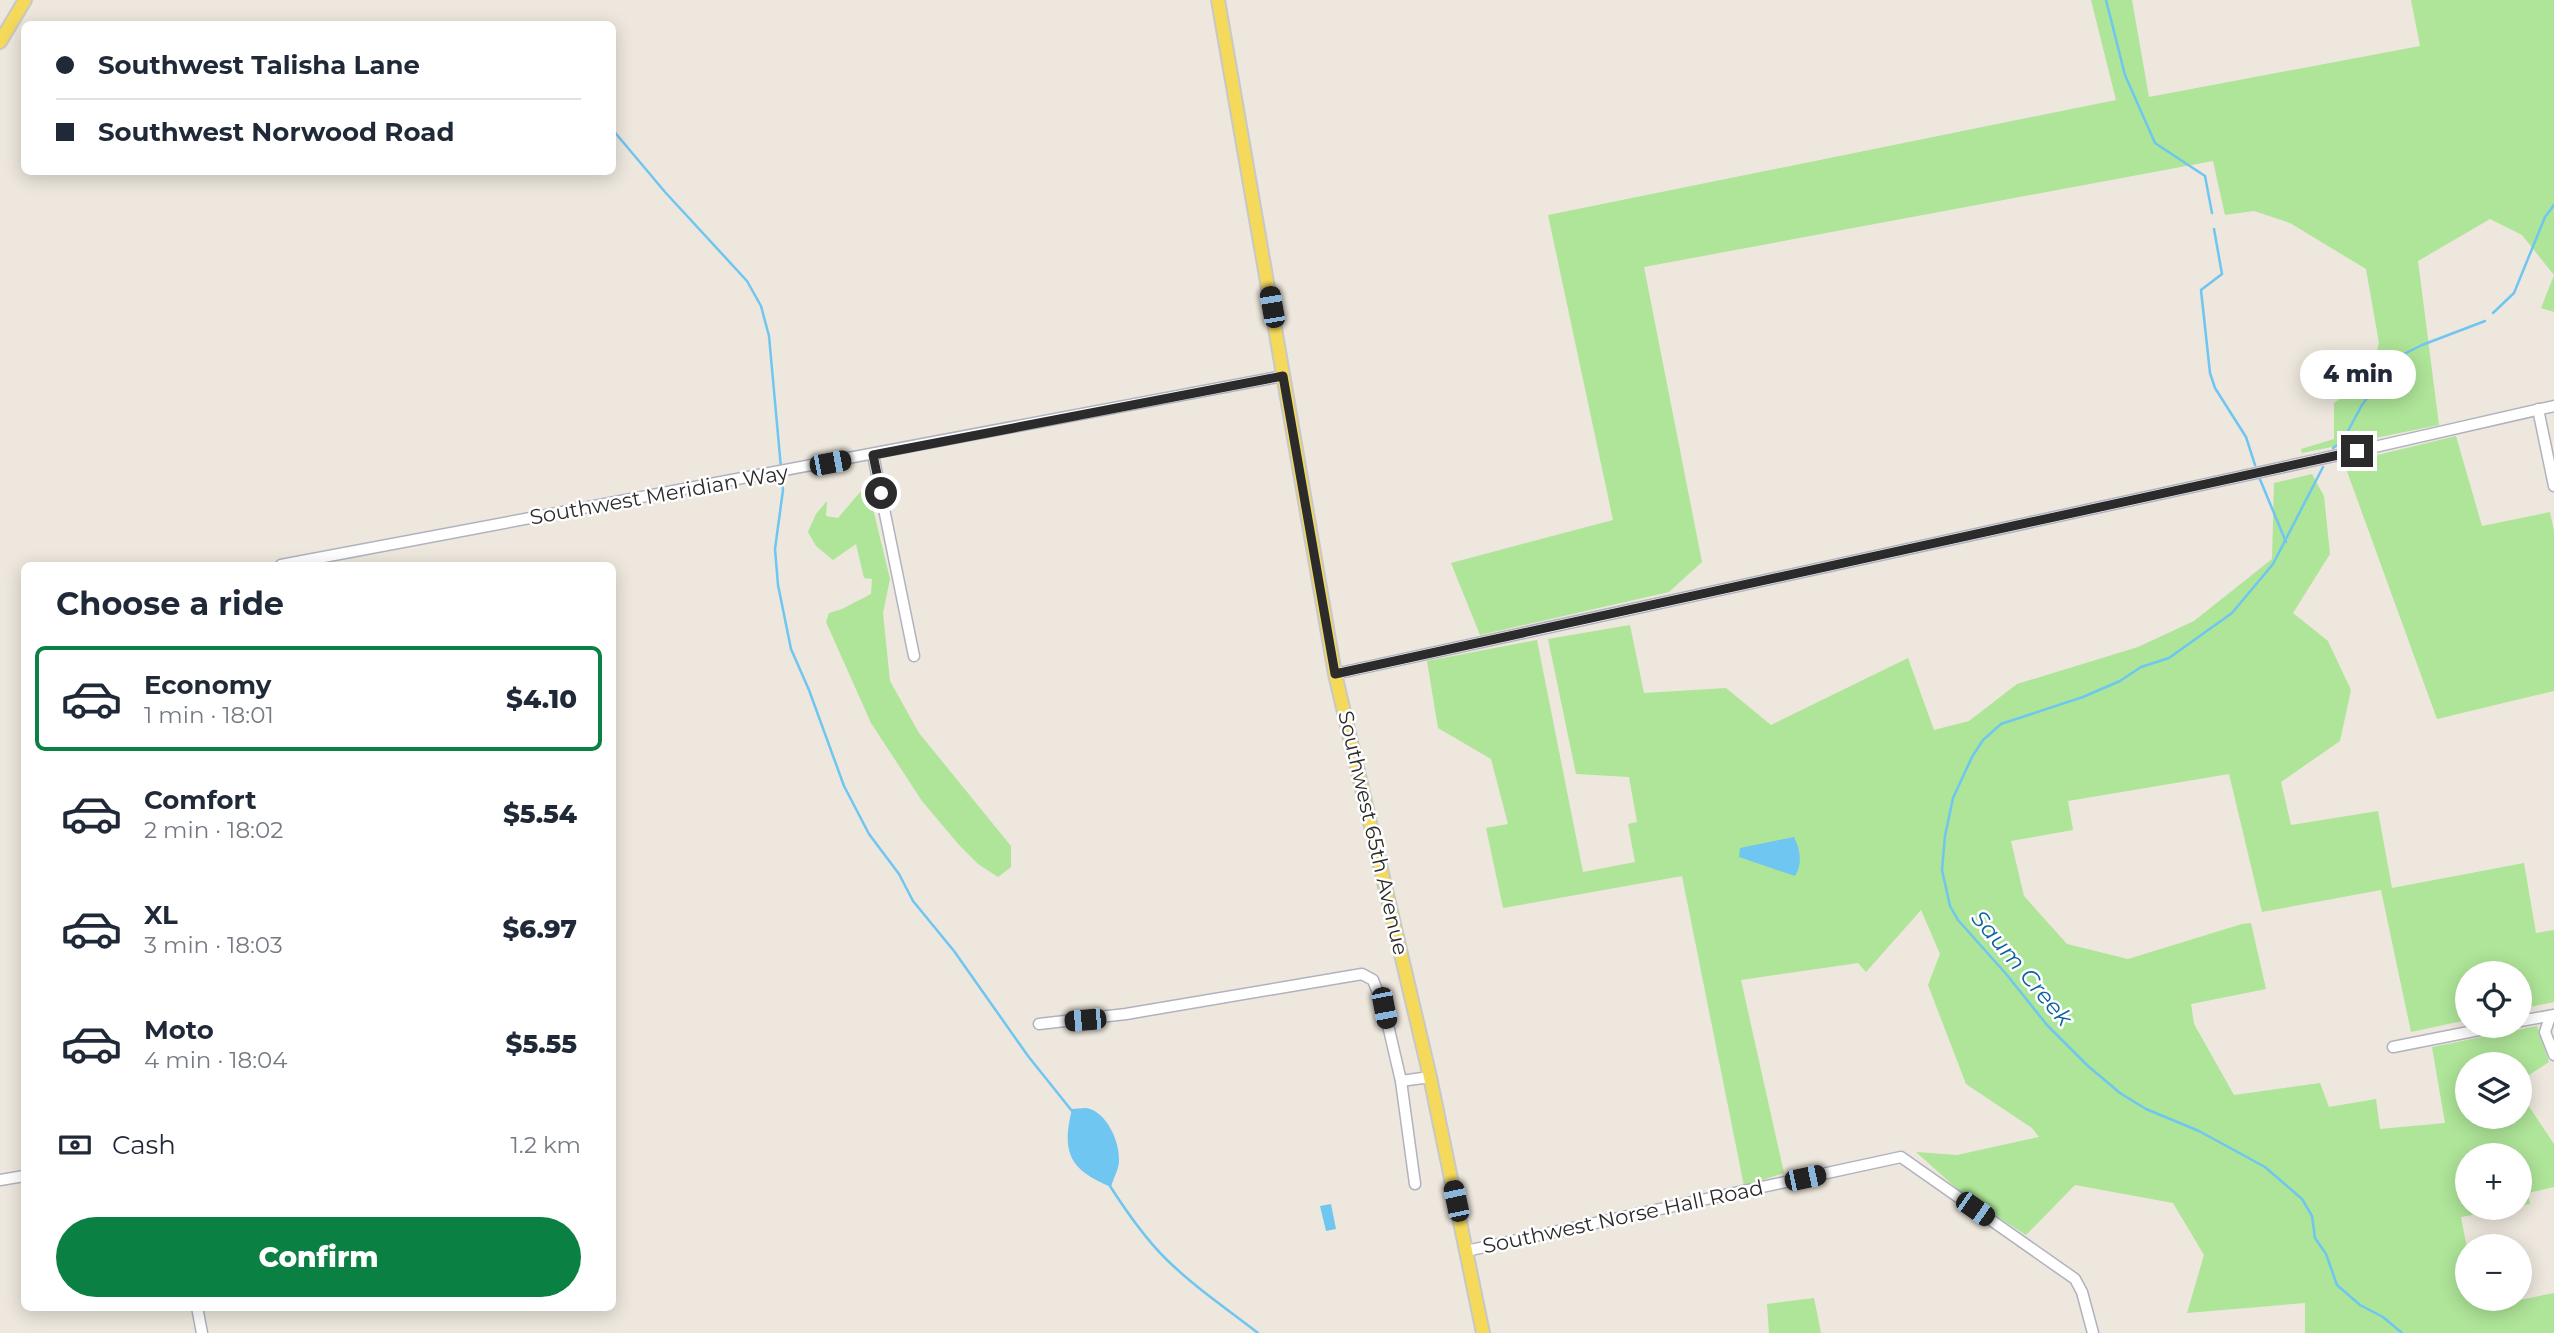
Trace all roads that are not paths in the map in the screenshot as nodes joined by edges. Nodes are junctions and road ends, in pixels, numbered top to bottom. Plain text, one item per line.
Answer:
1 (25, 0) edge
2 (1218, 0) edge
3 (0, 42) edge
4 (1283, 376) junction
5 (2554, 406) edge
6 (2538, 409) junction
7 (873, 455) junction
8 (2554, 486) edge
9 (297, 562) edge
10 (914, 656) dead end
11 (1335, 674) junction
12 (2552, 1016) edge
13 (2532, 1019) edge
14 (1039, 1024) dead end
15 (2455, 1035) edge
16 (2393, 1047) dead end
17 (2554, 1055) edge
18 (1430, 1077) junction
19 (1401, 1082) junction
20 (21, 1176) edge
21 (0, 1180) edge
22 (1415, 1184) dead end
23 (1466, 1251) junction
24 (198, 1311) edge
25 (202, 1333) edge
26 (1483, 1333) edge
27 (2093, 1333) edge

1 - 3 main road
2 - 4 main road, Southwest 65th Avenue
4 - 7 street, Southwest Meridian Way
4 - 11 main road, Southwest 65th Avenue
5 - 6 street
6 - 8 street
6 - 11 street
7 - 9 street, Southwest Meridian Way
7 - 10 street
11 - 18 main road, Southwest 65th Avenue
12 - 13 street
12 - 17 street
14 - 19 street
15 - 16 street
18 - 19 street
18 - 23 main road, Southwest 65th Avenue
19 - 22 street
20 - 21 street
23 - 26 main road, Southwest 65th Avenue
23 - 27 street, Southwest Norse Hall Road
24 - 25 street

